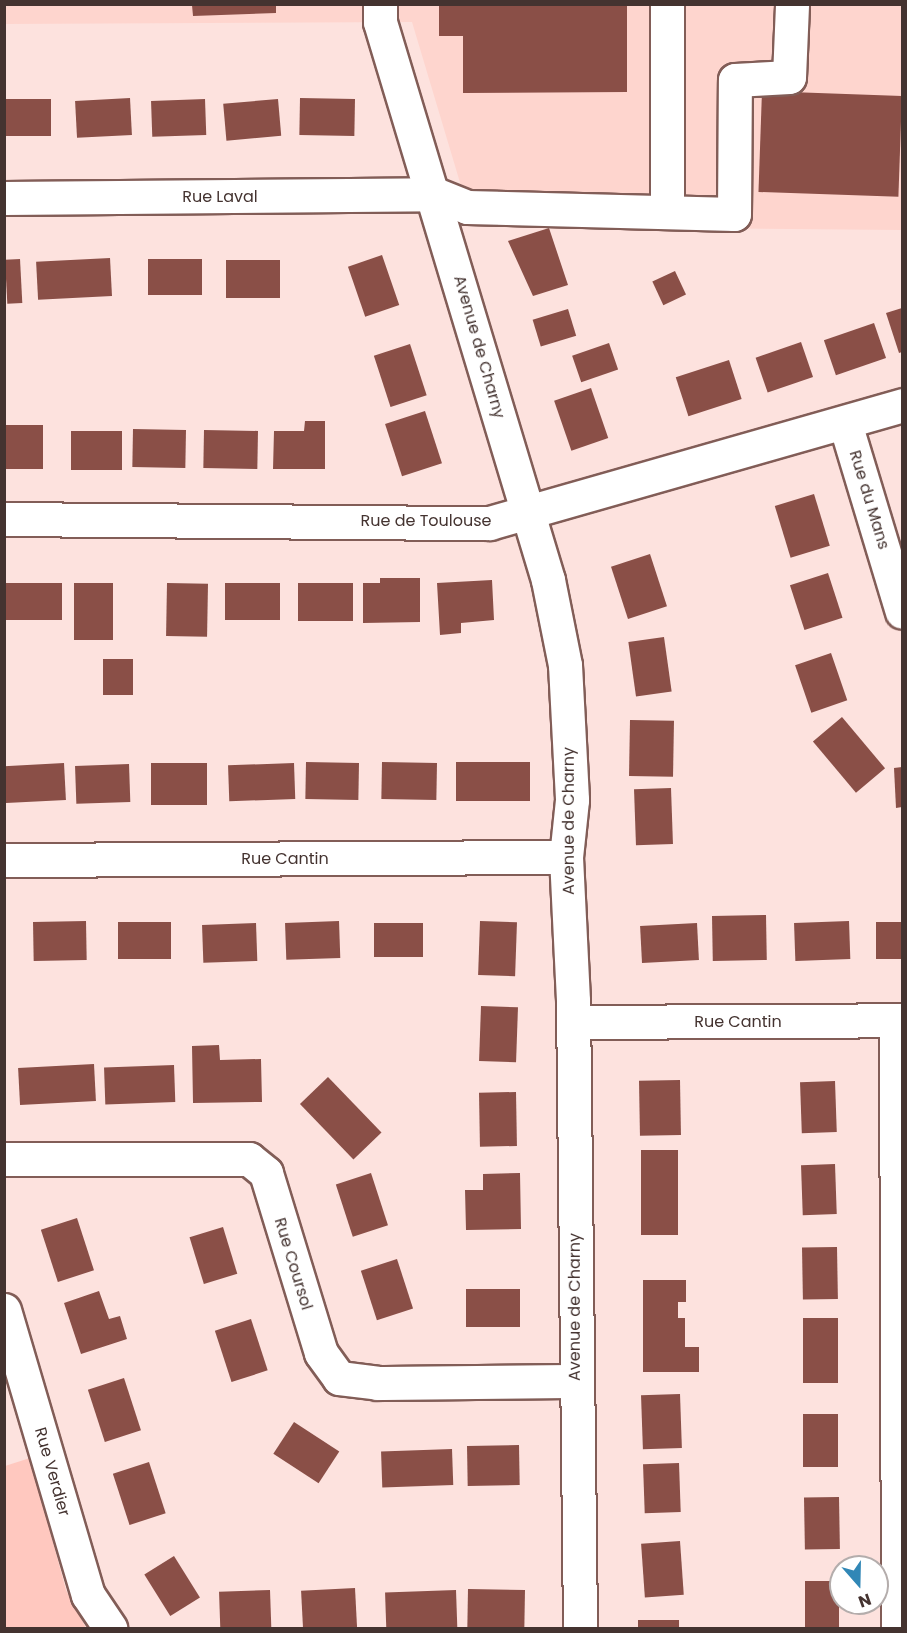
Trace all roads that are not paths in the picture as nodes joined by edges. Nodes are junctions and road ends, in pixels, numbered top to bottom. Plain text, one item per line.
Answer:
1 (380, 4) edge
2 (667, 4) edge
3 (792, 4) edge
4 (435, 194) junction
5 (4, 198) edge
6 (667, 209) junction
7 (903, 405) edge
8 (845, 423) junction
9 (526, 515) junction
10 (4, 519) edge
11 (903, 612) edge
12 (566, 857) junction
13 (4, 860) edge
14 (899, 1020) edge
15 (573, 1022) junction
16 (4, 1159) edge
17 (4, 1310) edge
18 (576, 1381) junction
19 (110, 1629) edge
20 (580, 1629) edge
21 (898, 1629) edge

1 - 4 street, Avenue de Charny
2 - 6 street
3 - 6 street
4 - 5 street, Rue Laval
4 - 6 street
4 - 9 street, Avenue de Charny
7 - 8 street, Rue de Toulouse
8 - 9 street, Rue de Toulouse
8 - 11 street, Rue du Mans
9 - 10 street, Rue de Toulouse
9 - 12 street, Avenue de Charny
12 - 13 street, Rue Cantin
12 - 15 street, Avenue de Charny
14 - 15 street, Rue Cantin
14 - 21 street
15 - 18 street, Avenue de Charny
16 - 18 street, Rue Coursol
17 - 19 street, Rue Verdier
18 - 20 street, Avenue de Charny

